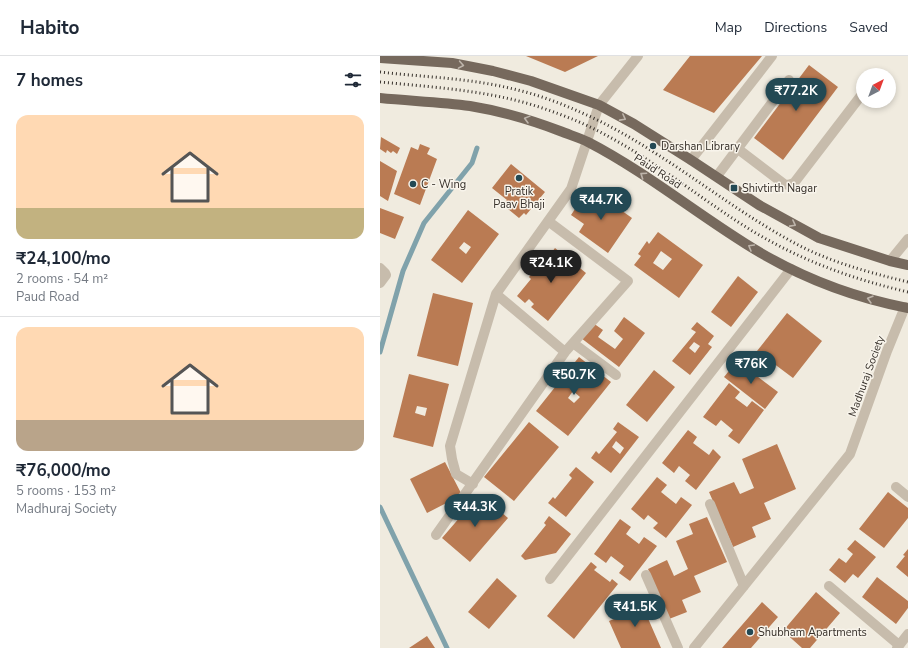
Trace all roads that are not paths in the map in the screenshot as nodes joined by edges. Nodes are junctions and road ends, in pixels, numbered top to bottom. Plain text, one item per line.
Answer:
1 (638, 56) edge
2 (772, 56) edge
3 (380, 58) edge
4 (405, 58) edge
5 (789, 80) dead end
6 (380, 98) edge
7 (856, 102) edge
8 (599, 105) junction
9 (587, 141) junction
10 (738, 149) junction
11 (691, 160) junction
12 (717, 176) junction
13 (548, 221) junction
14 (908, 239) edge
15 (890, 261) junction
16 (908, 265) edge
17 (380, 268) edge
18 (791, 270) junction
19 (380, 283) edge
20 (496, 294) junction
21 (906, 307) edge
22 (573, 343) junction
23 (565, 352) junction
24 (616, 375) dead end
25 (473, 484) junction
26 (896, 487) dead end
27 (908, 497) edge
28 (710, 504) dead end
29 (436, 535) dead end
30 (646, 575) dead end
31 (550, 579) dead end
32 (744, 586) junction
33 (829, 586) dead end
34 (908, 634) edge
35 (898, 647) edge
36 (678, 648) edge
37 (694, 648) edge

1 - 8 street
2 - 11 street
3 - 4 main road
4 -> 8 main road
5 - 10 street
9 -> 6 main road, Paud Road
7 - 10 street
8 - 9 street
8 -> 11 main road
9 - 13 street
18 -> 9 main road, Paud Road
10 - 12 street
11 - 12 main road
12 -> 15 main road
13 - 20 street
13 - 22 street
14 - 15 street
15 - 16 main road
17 - 19 street
21 -> 18 main road, Paud Road
18 - 31 street
20 - 23 street
20 - 25 street
21 - 32 street, Madhuraj Society
22 - 23 street
22 - 24 street
23 - 25 street
25 - 29 street
26 - 27 street
28 - 32 street
30 - 36 street
32 - 37 street, Madhuraj Society
33 - 35 street
34 - 35 street

